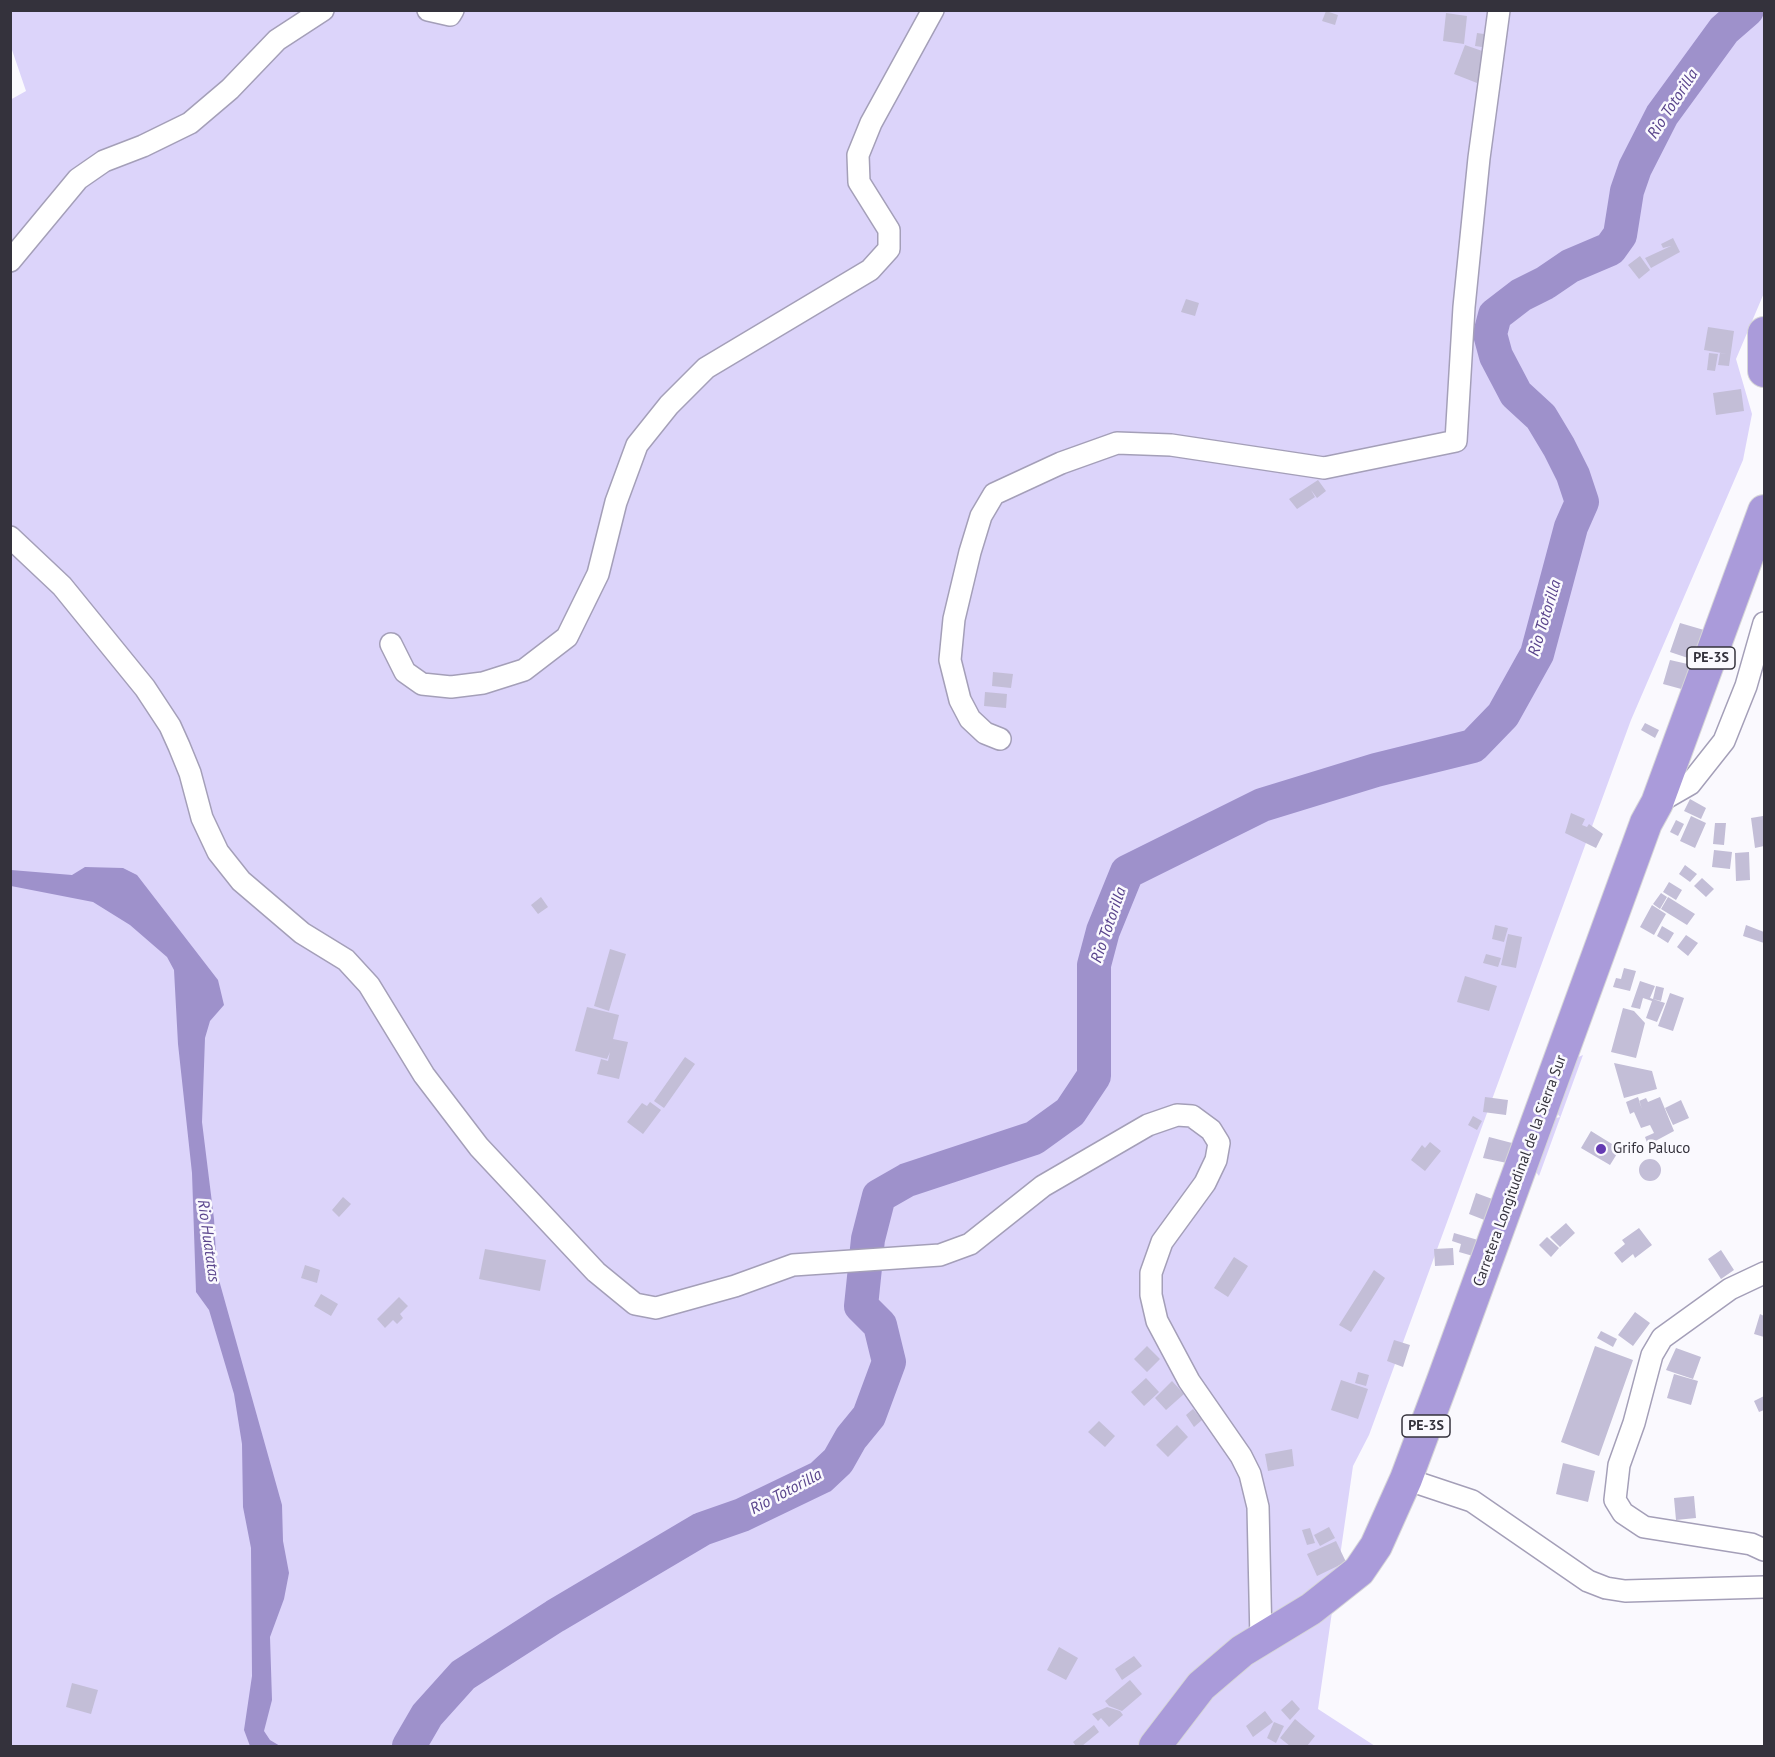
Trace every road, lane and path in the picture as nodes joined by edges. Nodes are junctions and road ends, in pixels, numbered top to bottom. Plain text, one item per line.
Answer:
1 (323, 10) edge
2 (428, 10) edge
3 (453, 10) edge
4 (933, 10) edge
5 (1499, 10) edge
6 (10, 261) edge
7 (1764, 333) edge
8 (1764, 371) edge
9 (1764, 511) edge
10 (10, 537) edge
11 (1764, 623) edge
12 (391, 644) dead end
13 (1000, 739) dead end
14 (1657, 803) junction
15 (1764, 1273) edge
16 (1406, 1479) junction
17 (1764, 1550) edge
18 (1764, 1587) edge
19 (1261, 1640) junction
20 (1155, 1746) edge

1 - 6 street
2 - 3 street
4 - 12 street
5 - 13 street
7 - 8 highway
9 - 14 highway, Carretera Longitudinal de la Sierra Sur / PE-3S
10 - 19 street
11 - 14 street
14 - 16 highway, Carretera Longitudinal de la Sierra Sur / PE-3S
15 - 17 street
16 - 18 street
16 - 19 highway, Carretera Longitudinal de la Sierra Sur / PE-3S
19 - 20 highway, Carretera Longitudinal de la Sierra Sur / PE-3S

